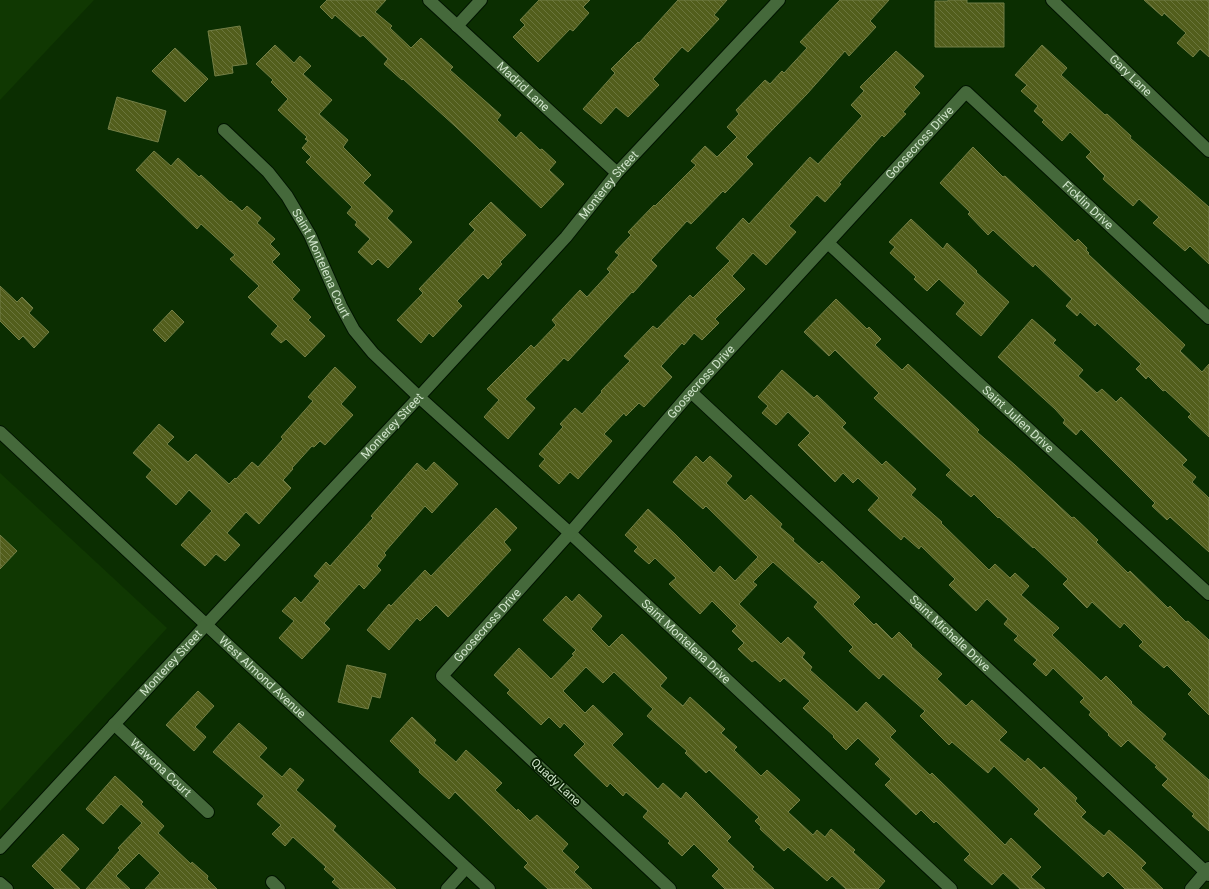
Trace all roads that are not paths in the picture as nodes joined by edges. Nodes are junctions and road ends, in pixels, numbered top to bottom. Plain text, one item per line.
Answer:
1 (430, 0) edge
2 (481, 0) edge
3 (779, 0) edge
4 (1052, 0) edge
5 (457, 26) junction
6 (966, 92) joint
7 (224, 130) dead end
8 (1209, 151) edge
9 (617, 173) junction
10 (828, 243) junction
11 (1209, 318) edge
12 (691, 392) junction
13 (419, 397) junction
14 (0, 432) edge
15 (570, 533) junction
16 (1209, 594) edge
17 (206, 625) junction
18 (442, 676) joint
19 (114, 724) junction
20 (208, 812) dead end
21 (0, 848) edge
22 (466, 868) junction
23 (1208, 872) edge
24 (0, 883) edge
25 (6, 889) edge
26 (447, 889) edge
27 (489, 889) edge
28 (670, 889) edge
29 (951, 889) edge
30 (1191, 889) edge

1 - 5 street, Madrid Lane
2 - 5 street
3 - 9 street, Monterey Street
4 - 8 street, Gary Lane
5 - 9 street, Madrid Lane
6 - 10 street, Goosecross Drive
6 - 11 street, Ficklin Drive
7 - 13 street, Saint Montelena Court
9 - 13 street, Monterey Street
10 - 12 street, Goosecross Drive
10 - 16 street, Saint Julien Drive
12 - 15 street, Goosecross Drive
12 - 23 street, Saint Michelle Drive
13 - 15 street, Saint Montelena Drive
13 - 17 street, Monterey Street
14 - 17 street, West Almond Avenue
15 - 18 street, Goosecross Drive
15 - 29 street, Saint Montelena Drive
17 - 19 street, Monterey Street
17 - 22 street, West Almond Avenue
18 - 28 street, Quady Lane
19 - 20 street, Wawona Court
19 - 21 street, Monterey Street
22 - 26 street
22 - 27 street, West Almond Avenue
23 - 30 street
24 - 25 street

